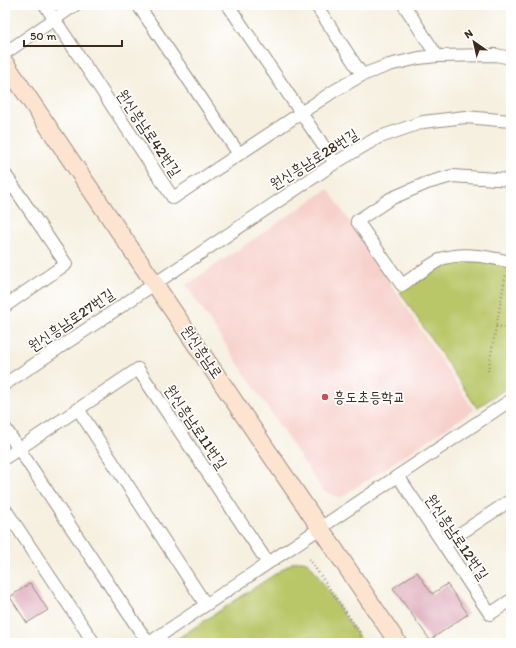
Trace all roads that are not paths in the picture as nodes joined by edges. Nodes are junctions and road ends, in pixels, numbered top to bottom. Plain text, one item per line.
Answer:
1 (45, 5) edge
2 (75, 5) edge
3 (138, 5) edge
4 (228, 5) edge
5 (316, 5) edge
6 (404, 5) edge
7 (54, 19) junction
8 (5, 53) edge
9 (437, 56) junction
10 (511, 58) edge
11 (5, 63) edge
12 (362, 75) junction
13 (301, 113) junction
14 (511, 121) edge
15 (239, 154) junction
16 (335, 163) junction
17 (5, 174) edge
18 (511, 180) edge
19 (509, 267) edge
20 (155, 283) junction
21 (6, 305) edge
22 (5, 384) edge
23 (511, 400) edge
24 (78, 409) junction
25 (5, 428) edge
26 (19, 449) junction
27 (5, 458) edge
28 (398, 476) junction
29 (511, 500) edge
30 (5, 510) edge
31 (320, 528) junction
32 (444, 545) junction
33 (268, 563) junction
34 (511, 600) edge
35 (206, 605) junction
36 (94, 643) edge
37 (149, 643) edge
38 (398, 643) edge

1 - 7 street, 원신흥남로42번길
2 - 7 street
3 - 15 street
4 - 13 street
5 - 12 street
6 - 9 street
7 - 8 street
7 - 15 street, 원신흥남로42번길
9 - 10 street, 원신흥남로42번길
9 - 12 street, 원신흥남로42번길
11 - 20 street, 원신흥남로
12 - 13 street, 원신흥남로42번길
13 - 15 street, 원신흥남로42번길
13 - 16 street
14 - 16 street, 원신흥남로28번길
16 - 20 street, 원신흥남로28번길
17 - 21 street
18 - 19 street
20 - 22 street, 원신흥남로27번길
20 - 31 street, 원신흥남로
23 - 28 street
24 - 26 street, 원신흥남로11번길
24 - 33 street, 원신흥남로11번길
24 - 35 street
25 - 26 street
26 - 27 street, 원신흥남로11번길
26 - 37 street
28 - 31 street
28 - 32 street, 원신흥남로12번길
29 - 32 street
30 - 36 street
31 - 33 street
31 - 38 street, 원신흥남로
32 - 34 street, 원신흥남로12번길
33 - 35 street
35 - 37 street

